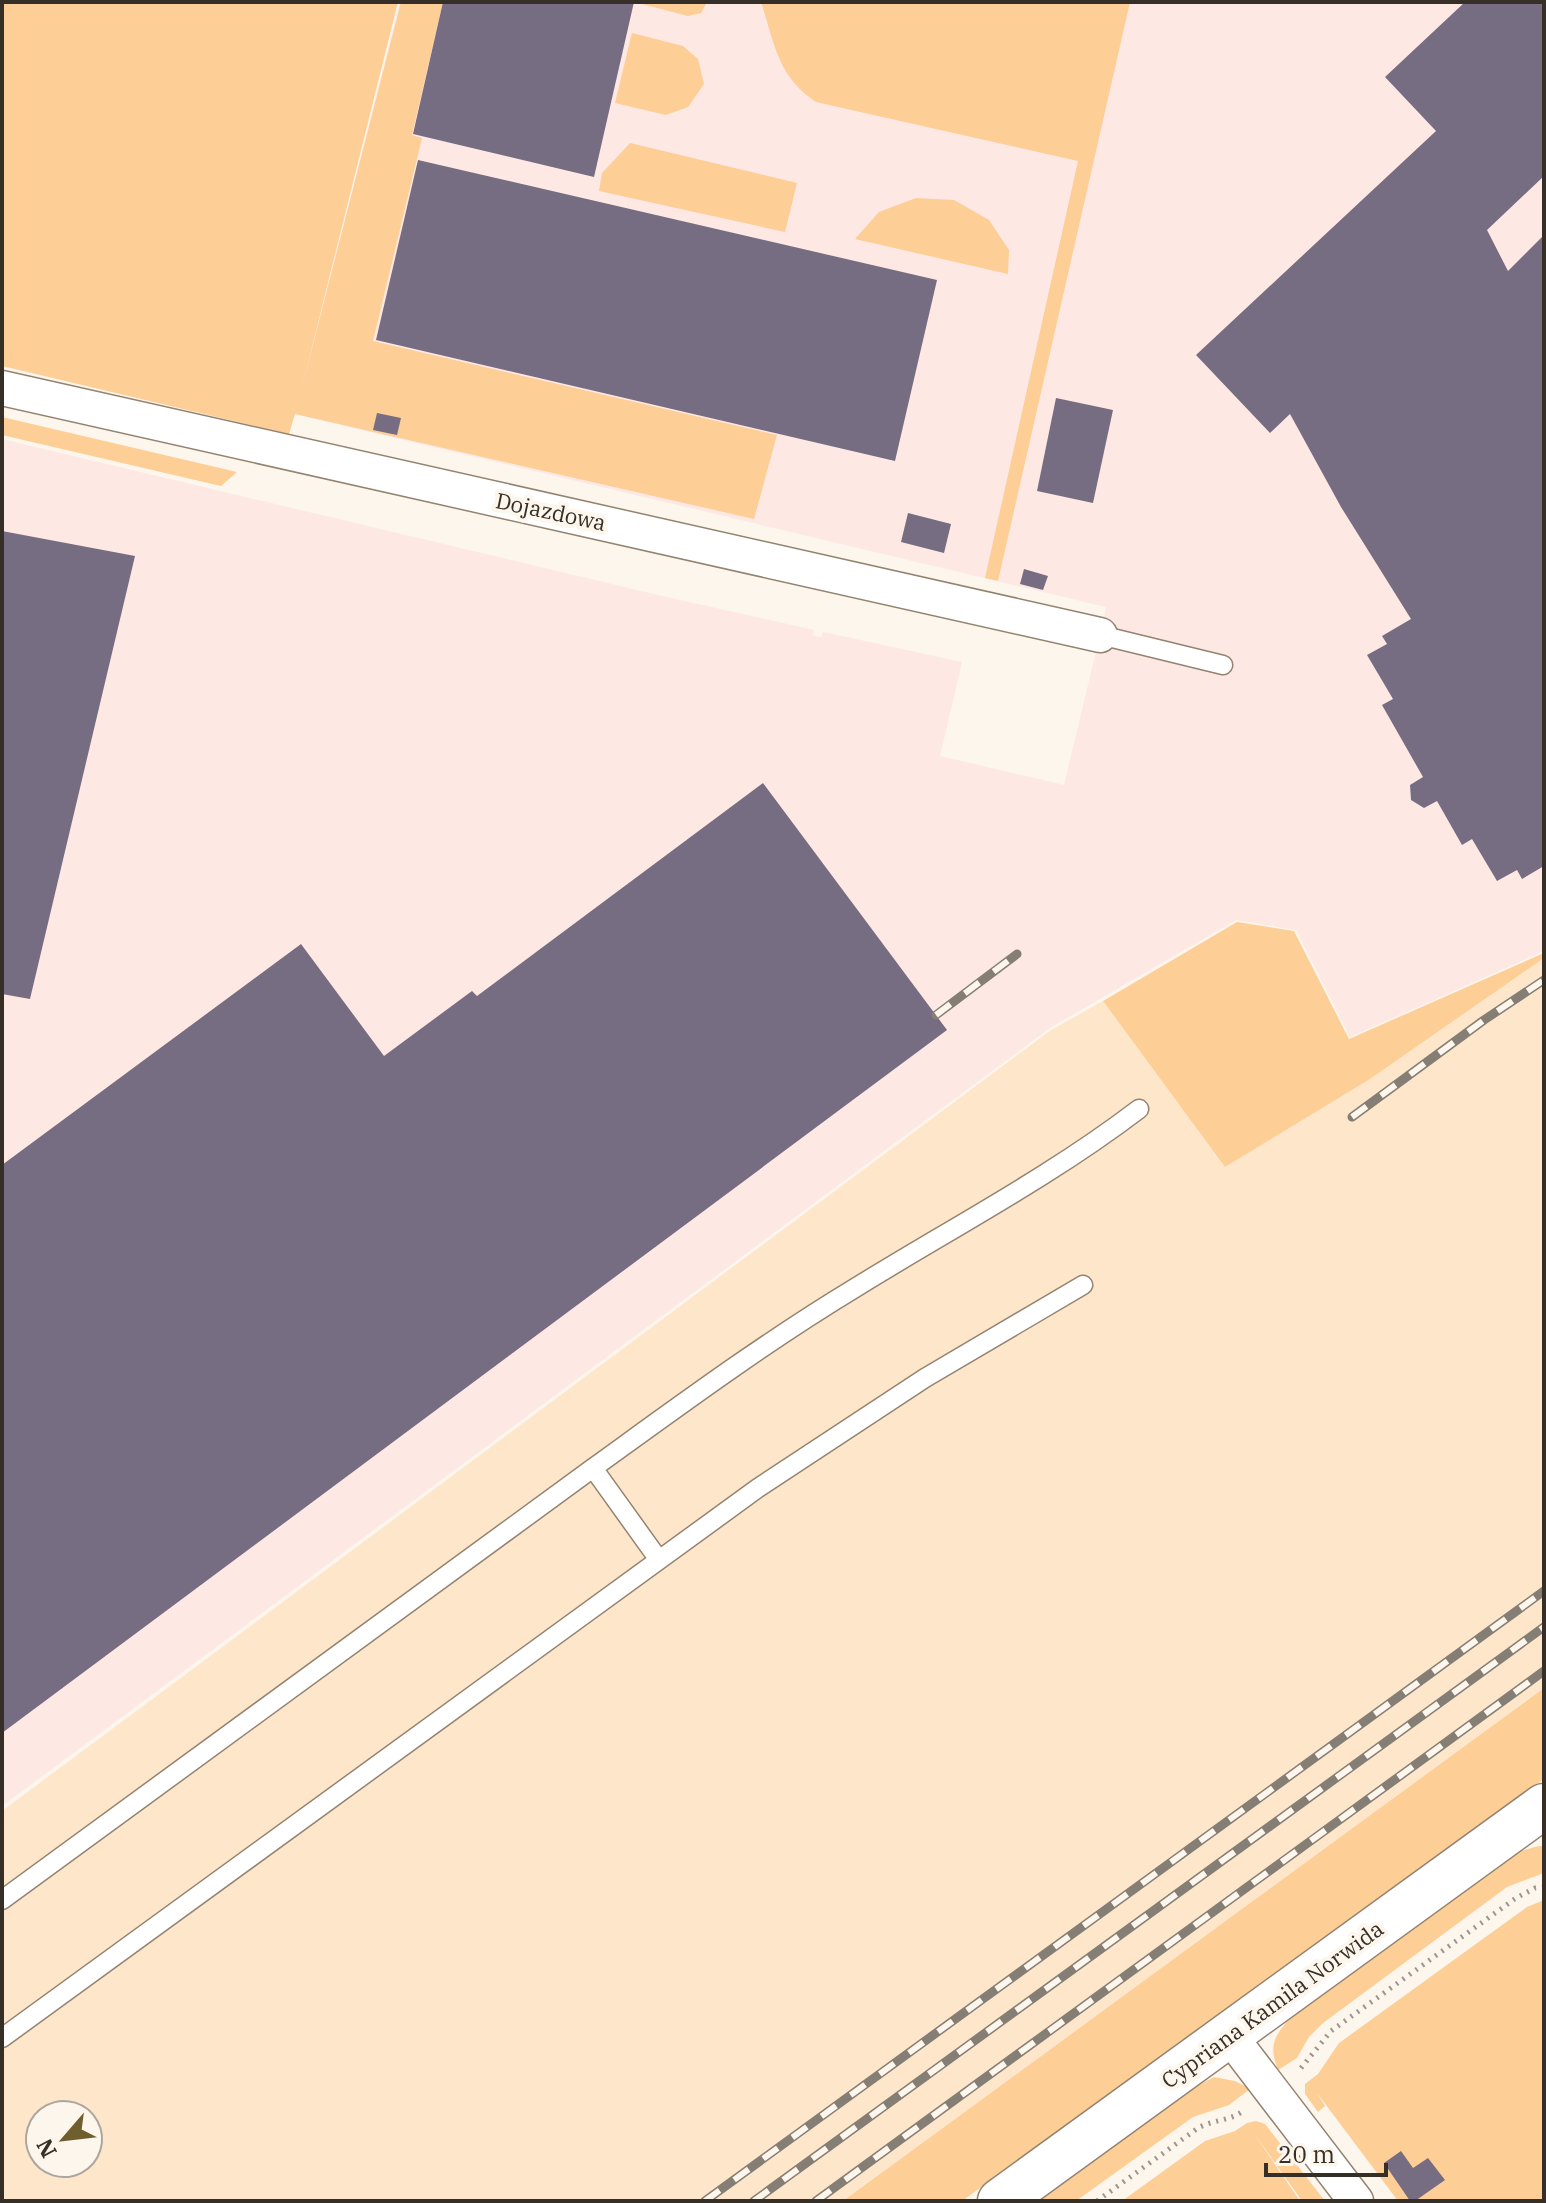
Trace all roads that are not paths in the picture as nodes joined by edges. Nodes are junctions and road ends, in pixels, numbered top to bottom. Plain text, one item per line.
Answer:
1 (2, 388) edge
2 (1100, 635) joint
3 (1223, 665) dead end
4 (1139, 1109) dead end
5 (1083, 1285) dead end
6 (593, 1468) junction
7 (659, 1560) junction
8 (1544, 1806) edge
9 (2, 1900) edge
10 (1229, 2035) junction
11 (2, 2038) edge
12 (1000, 2201) edge
13 (1356, 2201) edge

1 - 2 street, Dojazdowa
2 - 3 lane
4 - 6 lane
5 - 7 lane
6 - 7 lane
6 - 9 lane
7 - 11 lane
8 - 10 street, Cypriana Kamila Norwida
10 - 12 street, Cypriana Kamila Norwida
10 - 13 street

